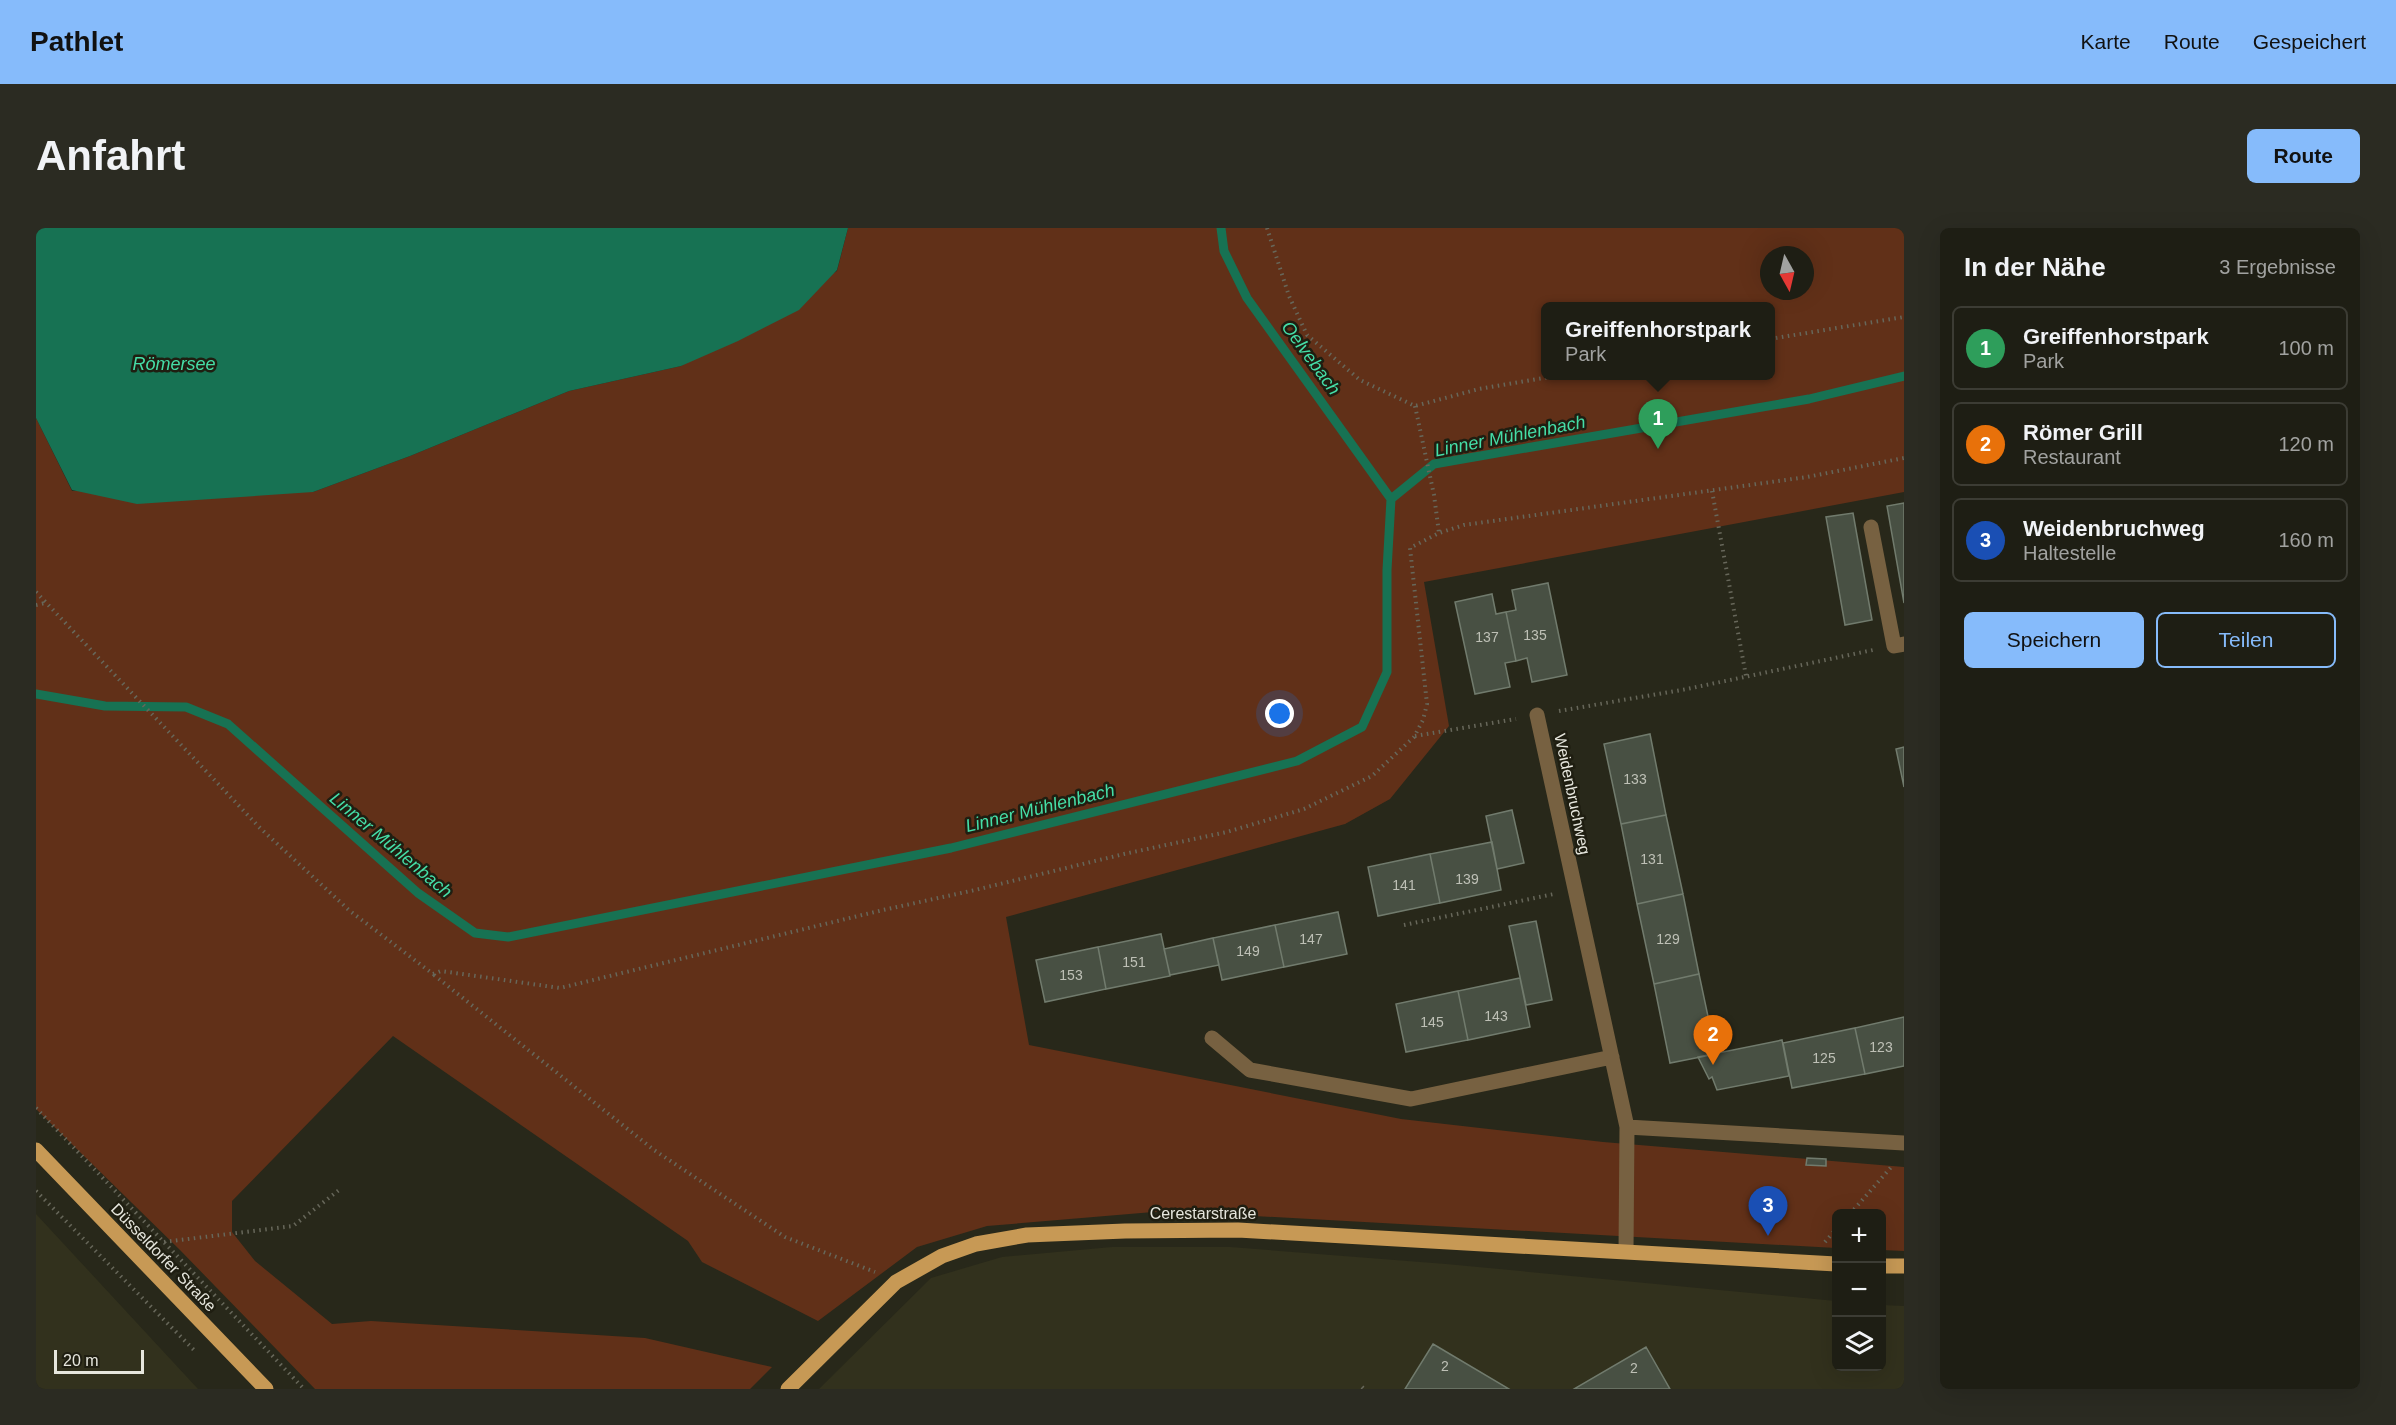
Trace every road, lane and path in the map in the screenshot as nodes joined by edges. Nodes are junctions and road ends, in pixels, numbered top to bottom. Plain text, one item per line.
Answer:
1 (1268, 228) edge
2 (1904, 316) edge
3 (1775, 338) edge
4 (1541, 378) edge
5 (1415, 406) junction
6 (1904, 458) edge
7 (1712, 490) junction
8 (1870, 527) dead end
9 (1439, 533) junction
10 (36, 592) edge
11 (46, 603) junction
12 (36, 605) edge
13 (1899, 645) edge
14 (1746, 676) junction
15 (1537, 715) junction
16 (1414, 737) junction
17 (1575, 889) junction
18 (1404, 925) dead end
19 (433, 974) junction
20 (1212, 1038) dead end
21 (1612, 1057) junction
22 (36, 1108) edge
23 (1627, 1127) junction
24 (1904, 1143) edge
25 (36, 1150) edge
26 (1896, 1162) dead end
27 (339, 1190) dead end
28 (36, 1191) edge
29 (1854, 1209) edge
30 (164, 1242) junction
31 (1626, 1251) junction
32 (1832, 1264) edge
33 (1886, 1266) edge
34 (1904, 1266) edge
35 (896, 1282) junction
36 (195, 1352) dead end
37 (266, 1389) edge
38 (304, 1389) edge
39 (788, 1389) edge

1 - 5 path
2 - 3 path
4 - 5 path
5 - 9 path
6 - 7 path
7 - 9 path
7 - 14 path
8 - 13 street
9 - 16 path
10 - 11 path
11 - 12 path
11 - 19 path
13 - 14 path
14 - 15 path
15 - 16 path
15 - 17 street, Weidenbruchweg
16 - 19 path
17 - 18 path
17 - 21 street, Weidenbruchweg
19 - 35 path
20 - 21 street
21 - 23 street, Weidenbruchweg
22 - 30 path
23 - 24 street
23 - 31 street, Weidenbruchweg
25 - 37 main road, Düsseldorfer Straße
26 - 29 path
27 - 30 path
28 - 36 path
30 - 38 path
31 - 32 main road, Cerestarstraße
31 - 35 main road, Cerestarstraße
33 - 34 main road
35 - 39 main road, Cerestarstraße

